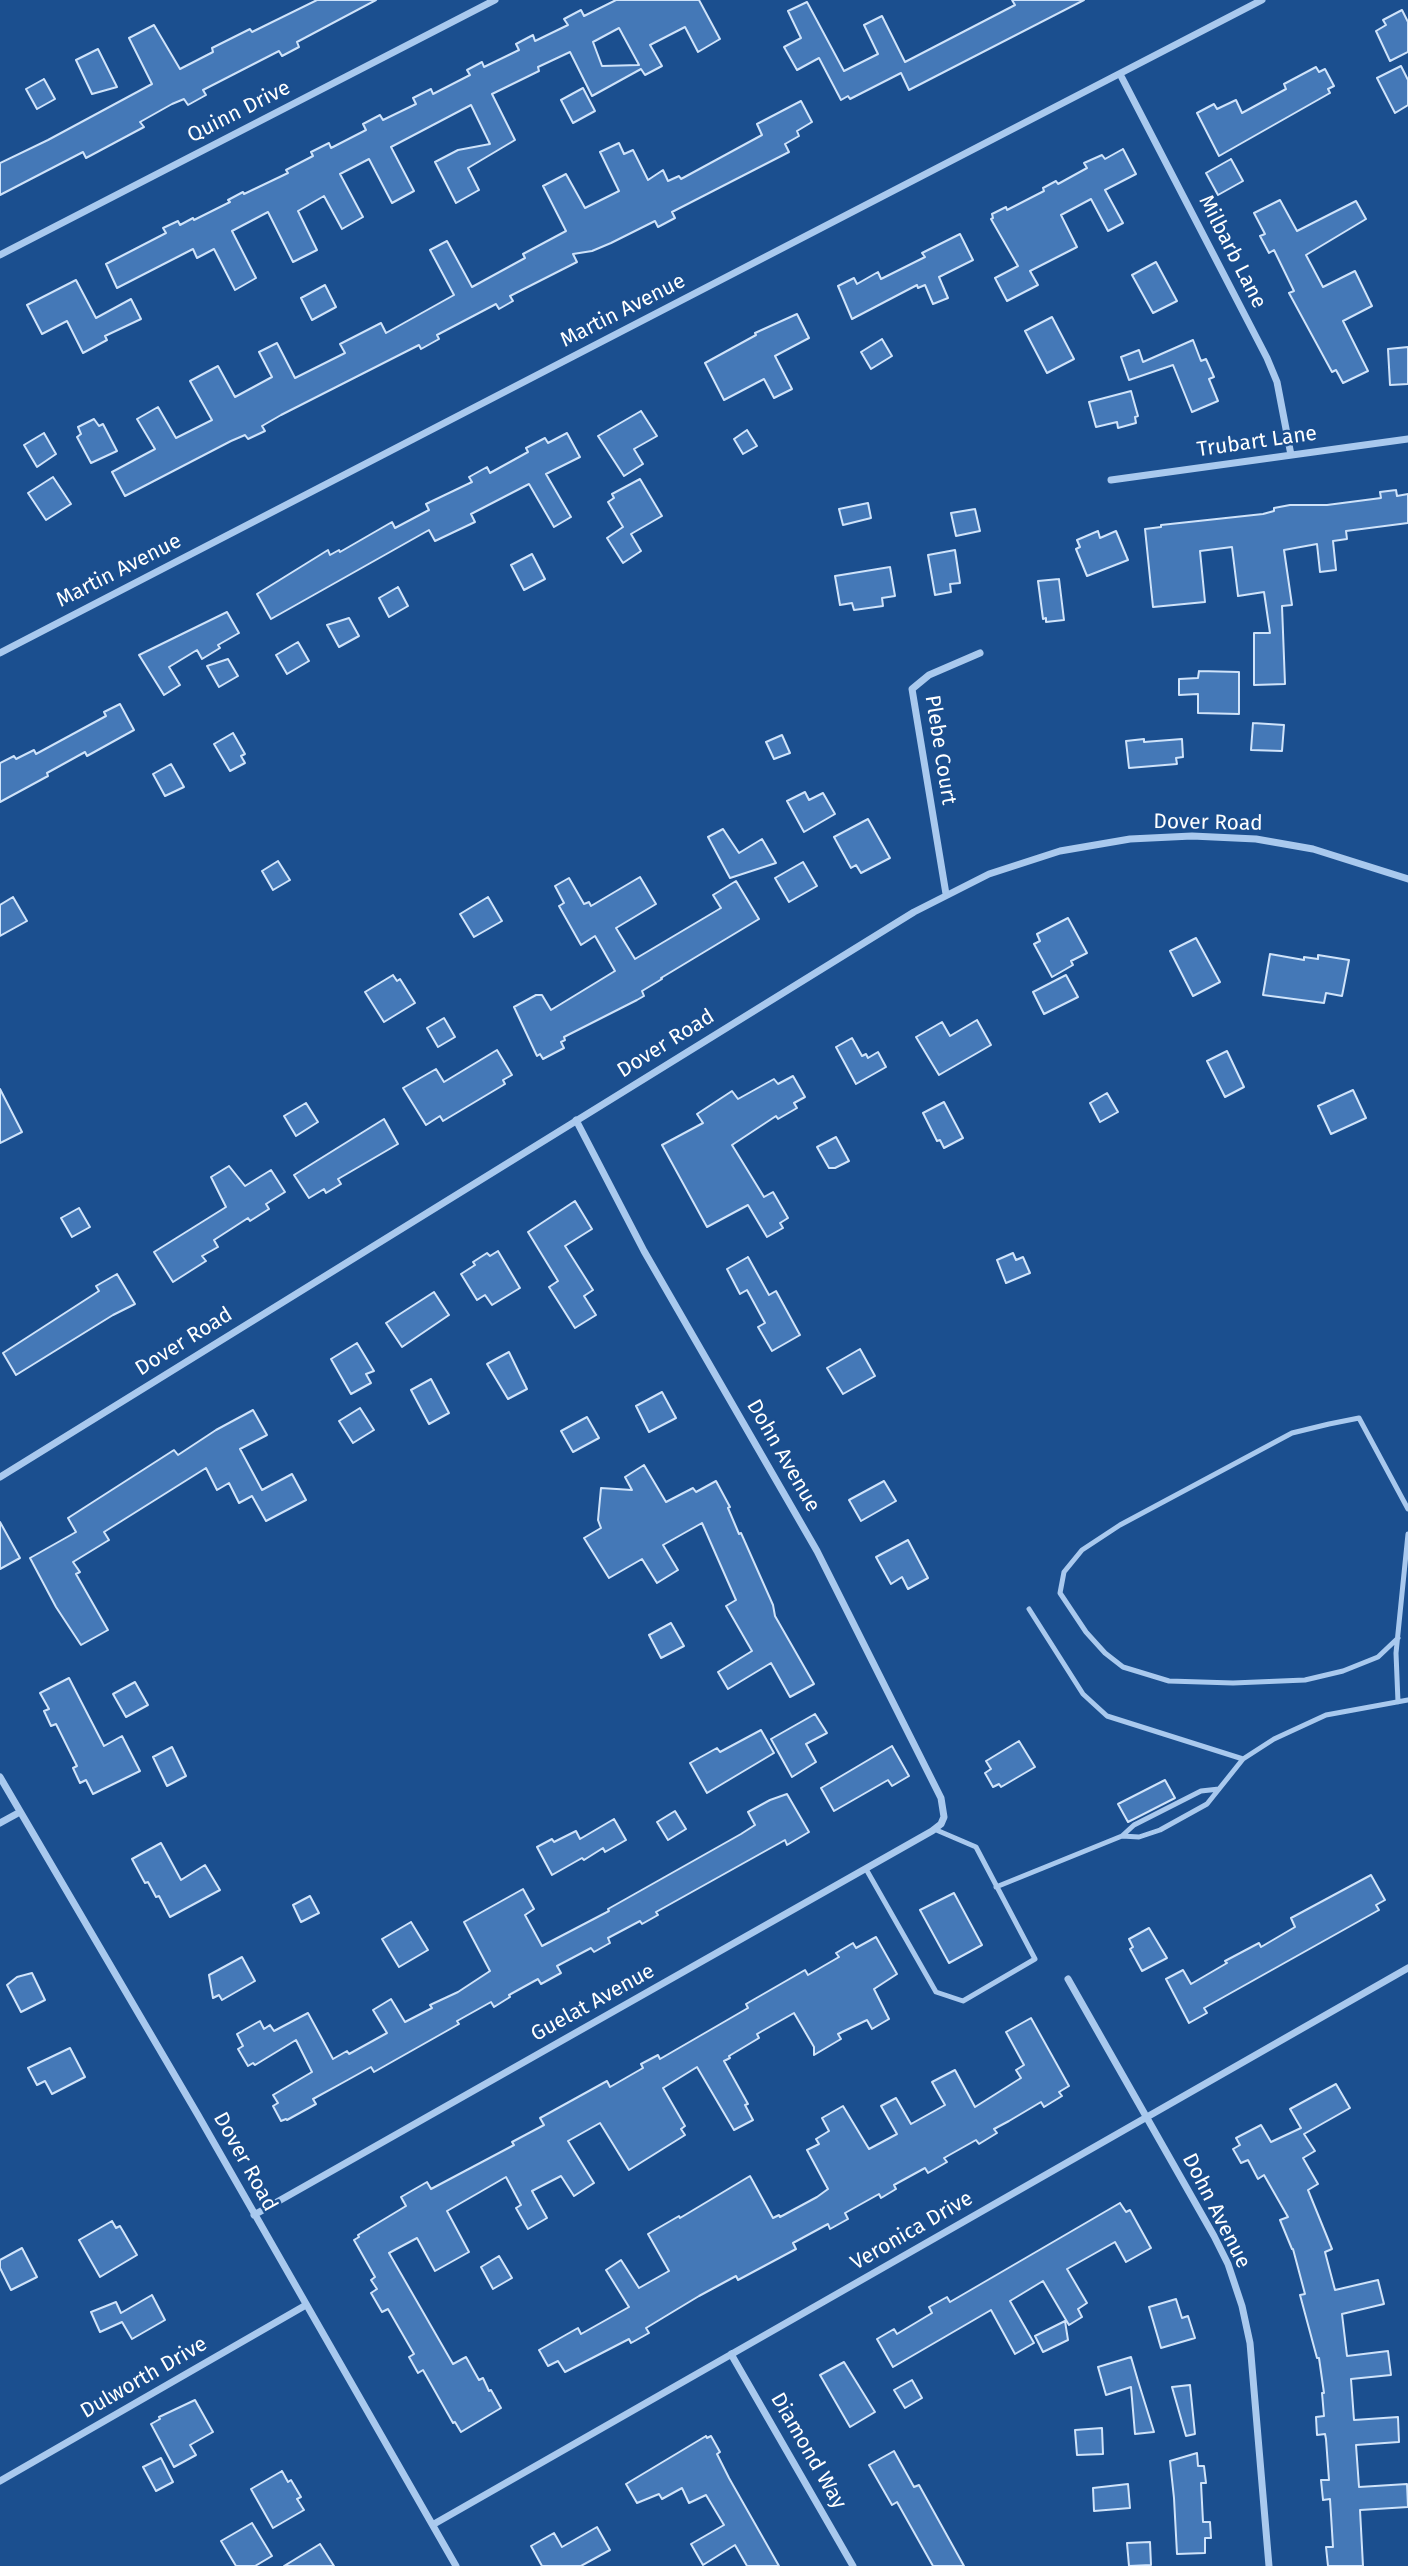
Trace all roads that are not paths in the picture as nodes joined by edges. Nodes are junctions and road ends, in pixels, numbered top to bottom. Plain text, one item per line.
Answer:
1 (495, 0) edge
2 (1262, 0) edge
3 (1120, 74) junction
4 (0, 255) edge
5 (1408, 439) edge
6 (1291, 455) junction
7 (1111, 480) dead end
8 (0, 653) edge
9 (980, 653) dead end
10 (1408, 879) edge
11 (946, 894) junction
12 (576, 1120) junction
13 (0, 1477) edge
14 (1408, 1509) edge
15 (1408, 1534) edge
16 (1029, 1609) dead end
17 (1398, 1638) junction
18 (1408, 1700) edge
19 (1398, 1702) junction
20 (1242, 1759) junction
21 (0, 1777) edge
22 (1219, 1789) junction
23 (20, 1812) junction
24 (944, 1817) joint
25 (0, 1823) edge
26 (934, 1829) junction
27 (1122, 1836) junction
28 (866, 1869) junction
29 (996, 1887) junction
30 (1408, 1968) edge
31 (1068, 1979) dead end
32 (1147, 2117) junction
33 (254, 2215) junction
34 (306, 2305) junction
35 (731, 2354) junction
36 (0, 2481) edge
37 (434, 2524) junction
38 (456, 2566) edge
39 (853, 2566) edge
40 (1269, 2566) edge

1 - 4 street, Quinn Drive
2 - 3 street, Martin Avenue
3 - 6 street, Milbarb Lane
3 - 8 street, Martin Avenue
5 - 6 street, Trubart Lane
6 - 7 street, Trubart Lane
9 - 11 street, Plebe Court
10 - 11 street, Dover Road
11 - 12 street, Dover Road
12 - 13 street, Dover Road
12 - 24 street, Dohn Avenue
14 - 17 lane
15 - 17 lane
16 - 20 lane
17 - 19 lane
18 - 19 lane
19 - 20 lane
20 - 22 lane
21 - 23 street, Dover Road
22 - 27 lane
22 - 27 lane
23 - 25 street
23 - 33 street, Dover Road
24 - 26 street, Guelat Avenue
26 - 28 street, Guelat Avenue
26 - 29 lane
27 - 29 lane
28 - 29 lane
28 - 33 street, Guelat Avenue
30 - 32 street, Veronica Drive
31 - 32 street, Dohn Avenue
32 - 35 street, Veronica Drive
32 - 40 street, Dohn Avenue
33 - 34 street, Dover Road
34 - 36 street, Dulworth Drive
34 - 37 street, Dover Road
35 - 37 street, Veronica Drive
35 - 39 street, Diamond Way
37 - 38 street, Dover Road

